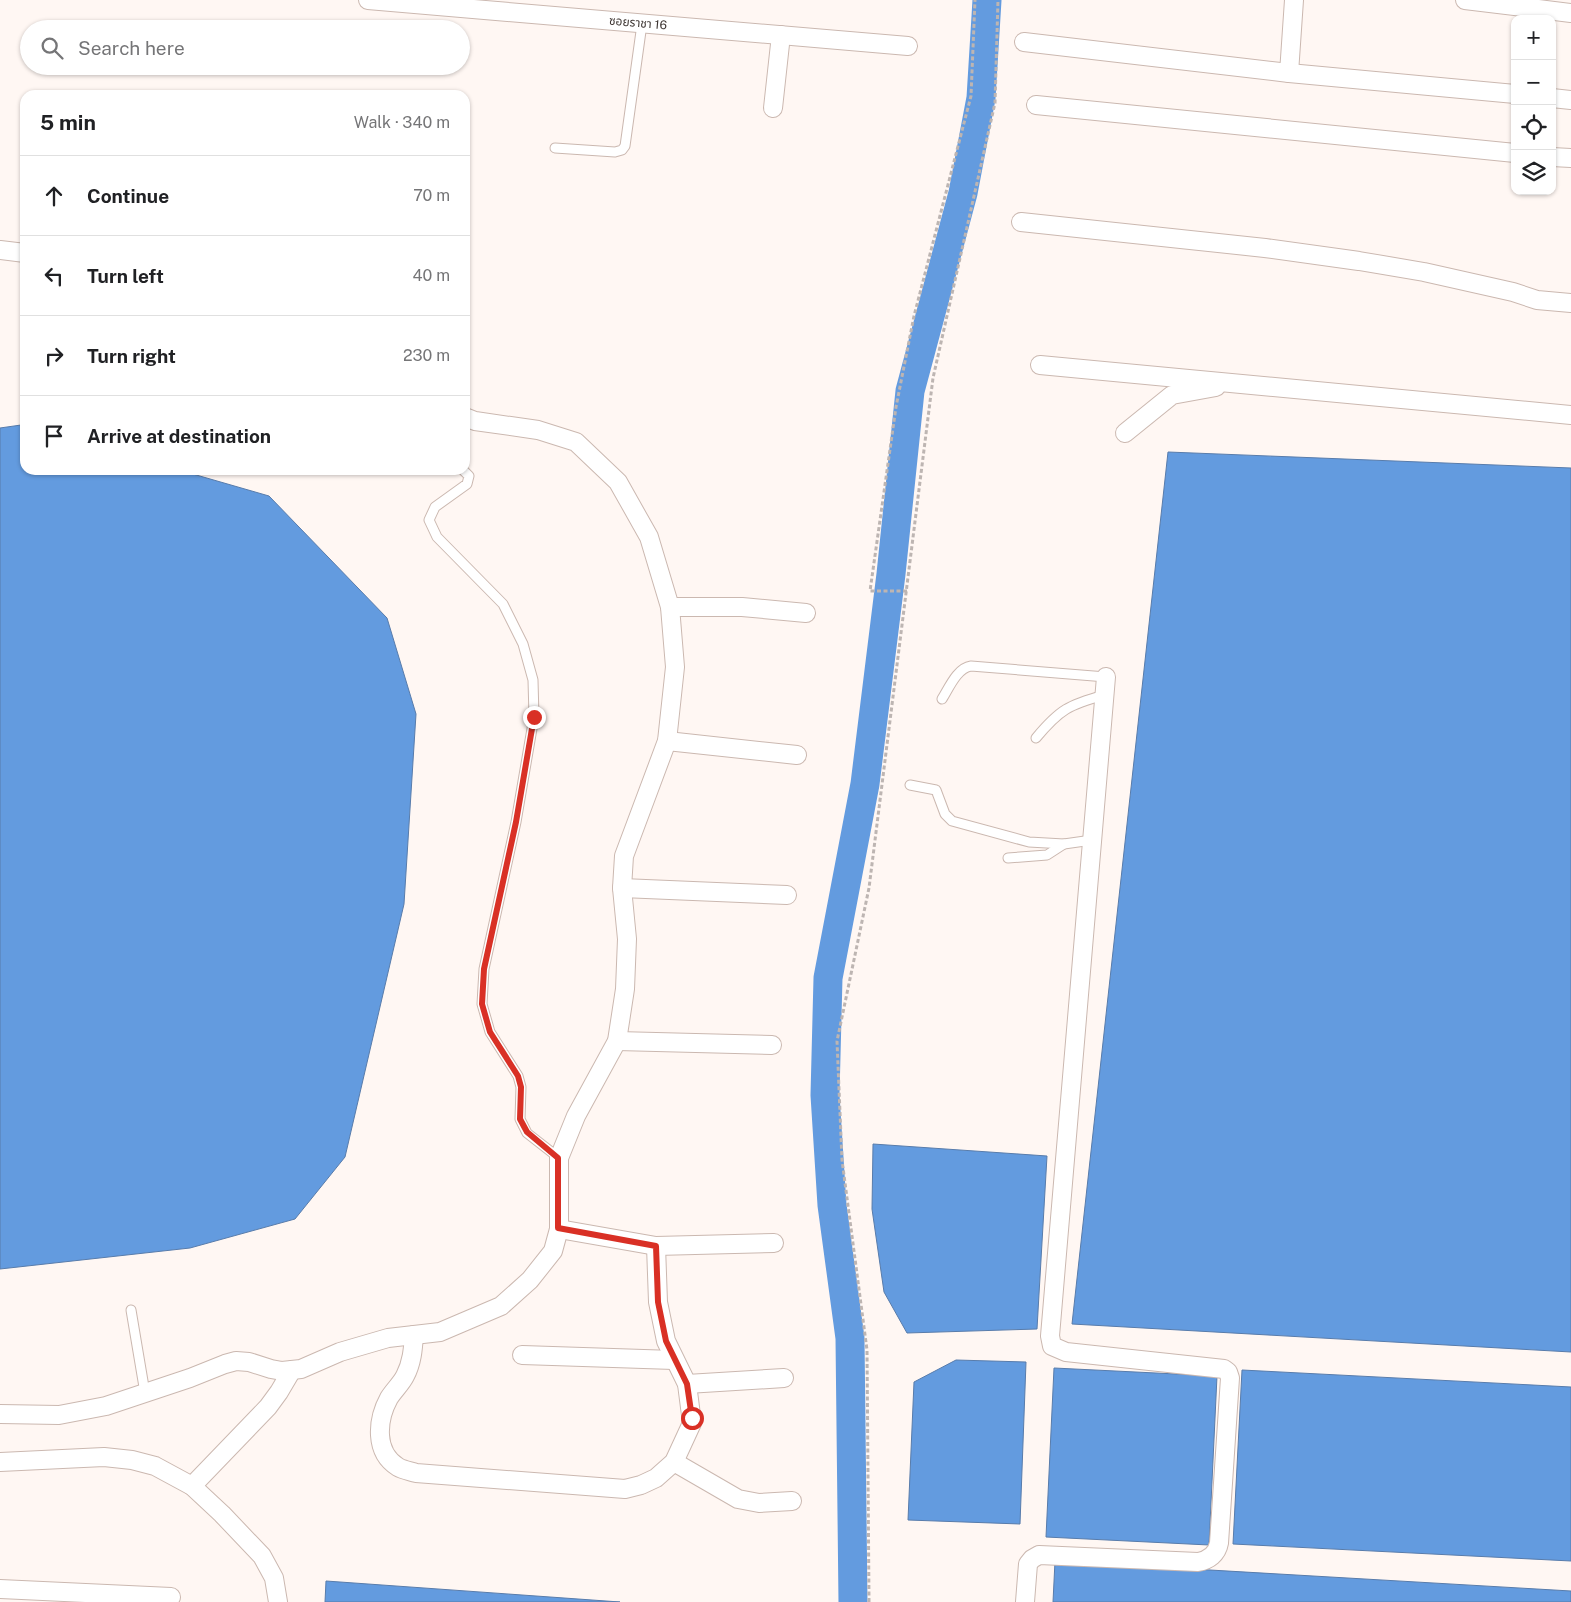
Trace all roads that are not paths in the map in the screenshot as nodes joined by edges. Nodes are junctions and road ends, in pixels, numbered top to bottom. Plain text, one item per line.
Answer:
1 (368, 0) edge
2 (1294, 0) edge
3 (1465, 0) edge
4 (1571, 13) edge
5 (642, 24) junction
6 (781, 36) junction
7 (1024, 42) dead end
8 (908, 46) dead end
9 (1289, 73) junction
10 (1511, 94) edge
11 (1556, 98) edge
12 (1571, 100) edge
13 (1036, 105) dead end
14 (773, 108) dead end
15 (555, 148) dead end
16 (1511, 153) edge
17 (1556, 157) edge
18 (1571, 158) edge
19 (1020, 222) dead end
20 (0, 250) edge
21 (20, 252) edge
22 (1571, 303) edge
23 (1040, 365) dead end
24 (1236, 383) junction
25 (1571, 415) edge
26 (470, 419) edge
27 (1125, 433) dead end
28 (468, 475) edge
29 (670, 607) junction
30 (806, 613) dead end
31 (1105, 686) junction
32 (942, 699) dead end
33 (1036, 738) dead end
34 (666, 741) junction
35 (797, 754) dead end
36 (910, 785) dead end
37 (1092, 840) junction
38 (1064, 844) junction
39 (1008, 858) dead end
40 (622, 888) junction
41 (787, 895) dead end
42 (617, 1041) junction
43 (772, 1045) dead end
44 (558, 1158) junction
45 (558, 1228) junction
46 (774, 1244) dead end
47 (656, 1246) junction
48 (131, 1310) dead end
49 (414, 1335) junction
50 (522, 1355) dead end
51 (674, 1360) junction
52 (292, 1370) junction
53 (784, 1378) dead end
54 (687, 1384) junction
55 (145, 1393) junction
56 (0, 1414) edge
57 (0, 1462) edge
58 (674, 1462) junction
59 (192, 1486) junction
60 (792, 1501) dead end
61 (0, 1589) edge
62 (62, 1597) edge
63 (171, 1597) dead end
64 (278, 1602) edge
65 (1026, 1602) edge

1 - 5 street, ซอยราชา 16
2 - 9 street
3 - 4 street
5 - 6 street, ซอยราชา 16
5 - 15 lane
6 - 8 street, ซอยราชา 16
6 - 14 street
7 - 9 street
9 - 10 street
11 - 12 street
13 - 16 street
17 - 18 street
19 - 22 street
20 - 21 street
23 - 24 street
24 - 25 street
24 - 27 street
26 - 29 street
28 - 44 lane
29 - 30 street
29 - 34 street
31 - 32 lane
31 - 33 lane
31 - 37 street
34 - 35 street
34 - 40 street
36 - 38 lane
37 - 38 lane
37 - 65 street
38 - 39 lane
40 - 41 street
40 - 42 street
42 - 43 street
42 - 44 street
44 - 45 street
45 - 47 street
45 - 49 street
46 - 47 street
47 - 51 street
48 - 55 lane
49 - 52 street
49 - 58 street
50 - 51 street
51 - 54 street
52 - 55 street
52 - 59 street
53 - 54 street
54 - 58 street
55 - 56 street
57 - 59 street
58 - 60 street
59 - 64 street
61 - 62 street
62 - 63 street

